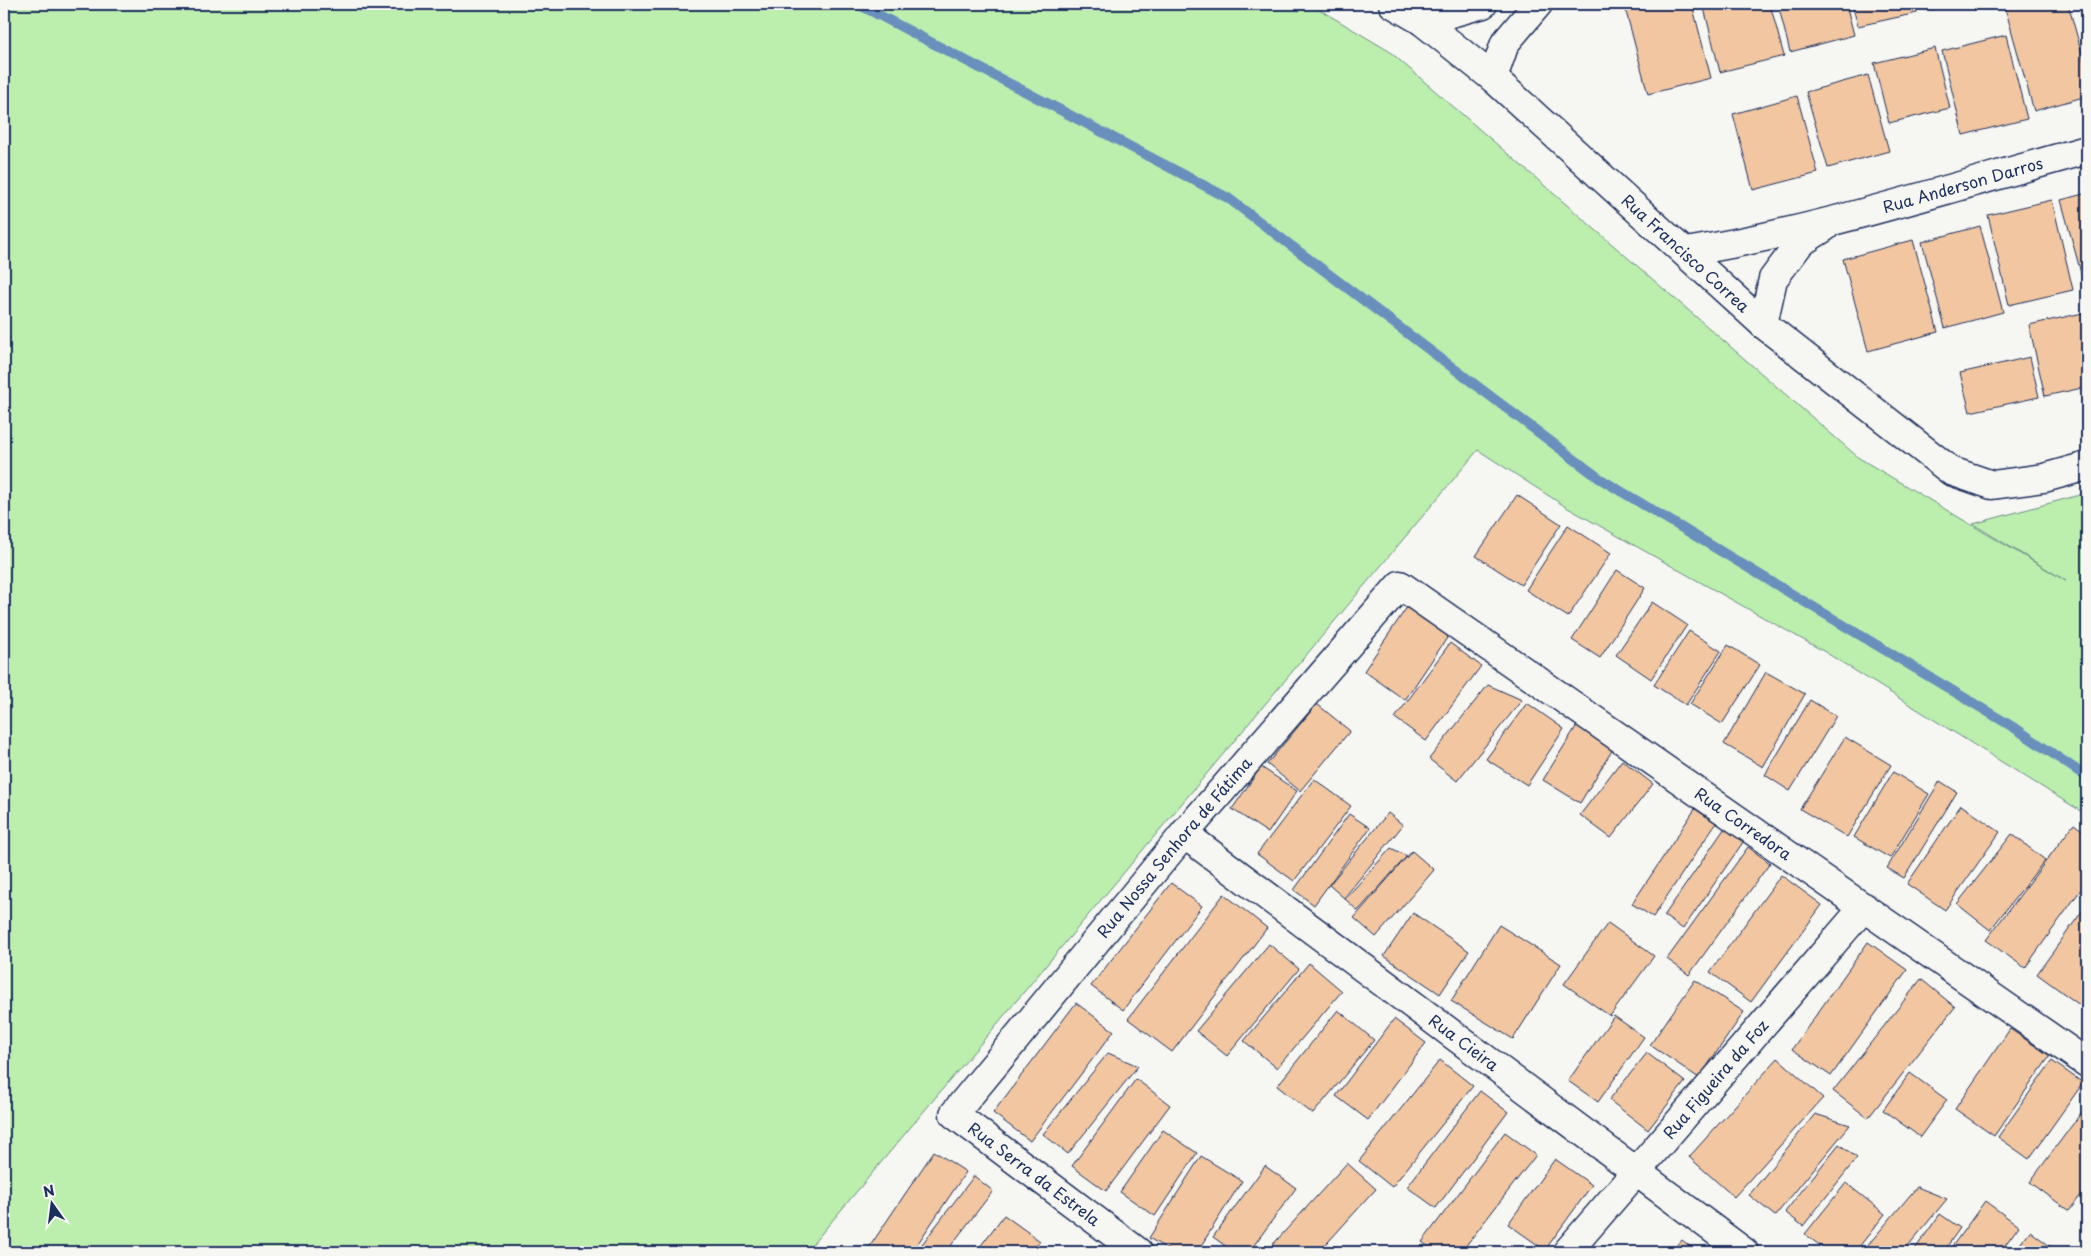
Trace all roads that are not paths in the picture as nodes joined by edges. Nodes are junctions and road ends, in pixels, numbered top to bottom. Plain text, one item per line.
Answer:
1 (1393, 4) edge
2 (1483, 4) edge
3 (1538, 4) edge
4 (1422, 21) junction
5 (1493, 78) junction
6 (2087, 150) edge
7 (1837, 219) junction
8 (1686, 252) junction
9 (1763, 324) junction
10 (2087, 466) edge
11 (1400, 585) joint
12 (1184, 834) junction
13 (1864, 907) junction
14 (2087, 1063) edge
15 (954, 1114) joint
16 (1636, 1172) junction
17 (1138, 1252) edge
18 (1567, 1252) edge
19 (1744, 1252) edge

1 - 4 street, Rua Francisco Correa
2 - 4 street
3 - 5 street
4 - 5 street, Rua Francisco Correa
5 - 8 street, Rua Francisco Correa
6 - 7 street, Rua Anderson Darros
7 - 8 street, Rua Anderson Darros
7 - 9 street, Rua Anderson Darros
8 - 9 street, Rua Francisco Correa
9 - 10 street, Rua Francisco Correa
11 - 12 street, Rua Nossa Senhora de Fátima
11 - 13 street, Rua Corredora
12 - 15 street, Rua Nossa Senhora de Fátima
12 - 16 street, Rua Cieira
13 - 14 street, Rua Corredora
13 - 16 street, Rua Figueira da Foz
15 - 17 street, Rua Serra da Estrela
16 - 18 street, Rua Figueira da Foz
16 - 19 street, Rua Cieira

